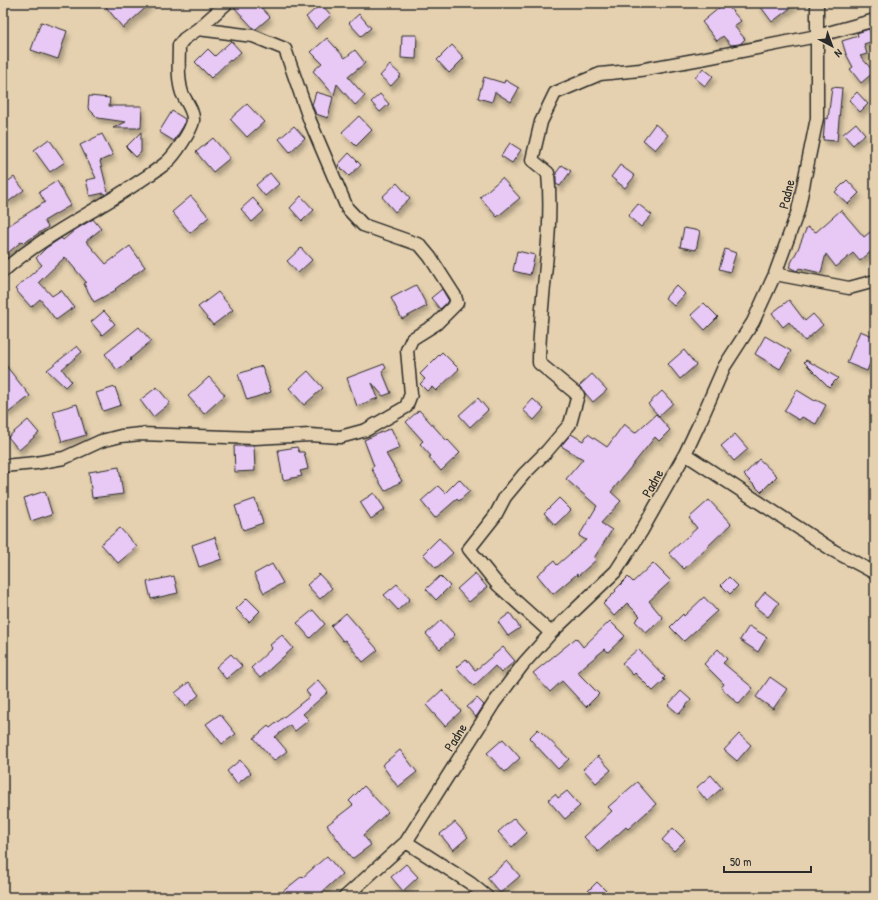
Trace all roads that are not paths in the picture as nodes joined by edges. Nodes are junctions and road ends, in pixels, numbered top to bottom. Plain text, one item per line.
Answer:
1 (227, 3) edge
2 (817, 3) edge
3 (875, 20) edge
4 (198, 29) junction
5 (817, 36) junction
6 (3, 271) edge
7 (775, 274) junction
8 (875, 281) edge
9 (684, 454) junction
10 (3, 466) edge
11 (875, 573) edge
12 (552, 633) junction
13 (406, 842) junction
14 (345, 897) edge
15 (487, 897) edge

1 - 4 street
2 - 5 street, Padne
3 - 5 street
4 - 6 street
4 - 10 street
5 - 7 street, Padne
5 - 12 street
7 - 8 street
7 - 9 street, Padne
9 - 11 street
9 - 12 street, Padne
12 - 13 street, Padne
13 - 14 street, Padne
13 - 15 street

